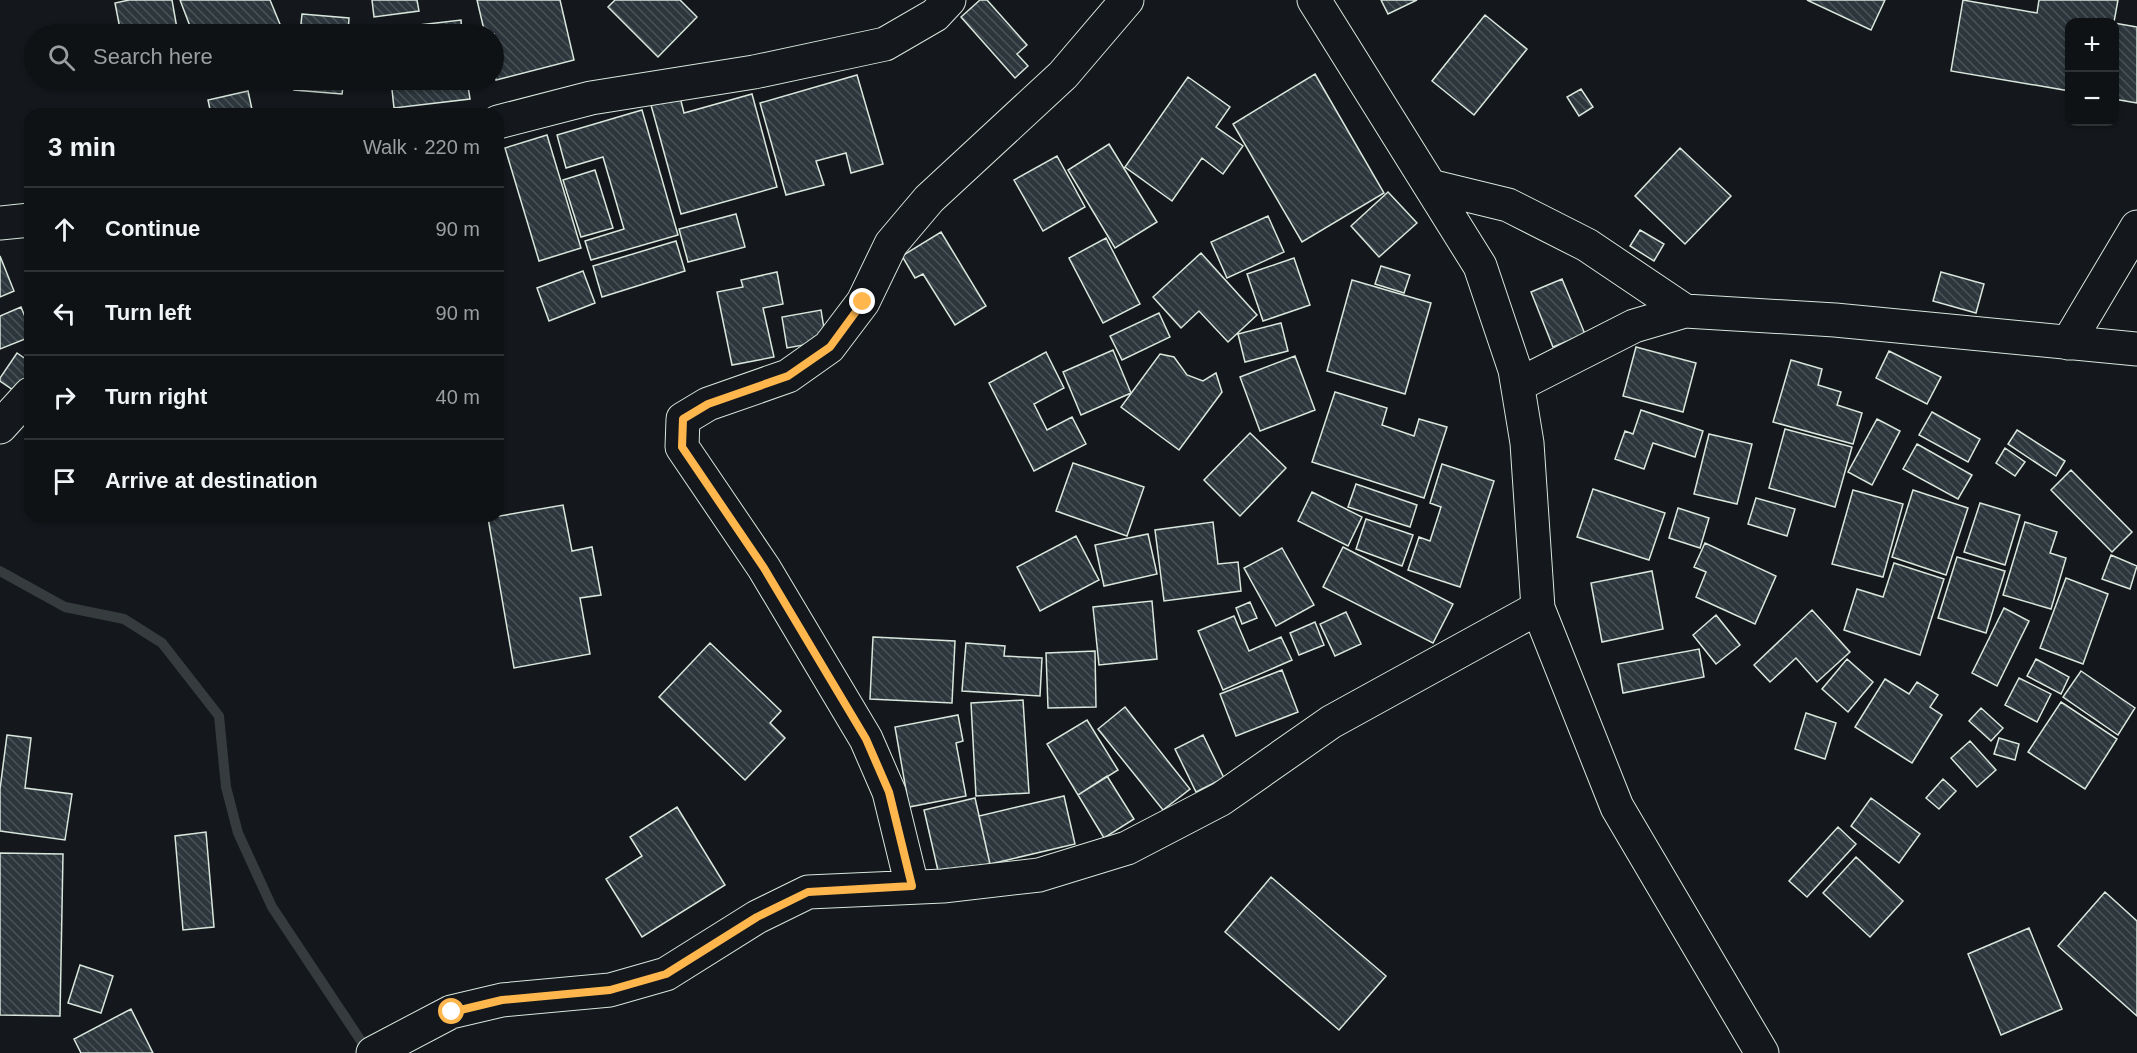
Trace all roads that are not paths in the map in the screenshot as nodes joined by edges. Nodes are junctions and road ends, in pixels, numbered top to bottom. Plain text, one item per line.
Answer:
1 (949, 0) edge
2 (1127, 0) edge
3 (1307, 2) edge
4 (504, 120) edge
5 (1430, 186) junction
6 (24, 221) edge
7 (0, 223) edge
8 (2137, 227) edge
9 (1685, 311) junction
10 (2068, 343) junction
11 (2137, 349) edge
12 (1518, 385) junction
13 (24, 401) edge
14 (0, 427) edge
15 (1538, 608) junction
16 (912, 886) junction
17 (373, 1053) edge
18 (1762, 1053) edge

1 - 4 street
2 - 16 street
3 - 5 street
5 - 9 street
5 - 12 street
6 - 7 street
8 - 10 street
9 - 10 street
9 - 12 street
10 - 11 street
12 - 15 street
13 - 14 street
15 - 16 street
15 - 18 street
16 - 17 street

